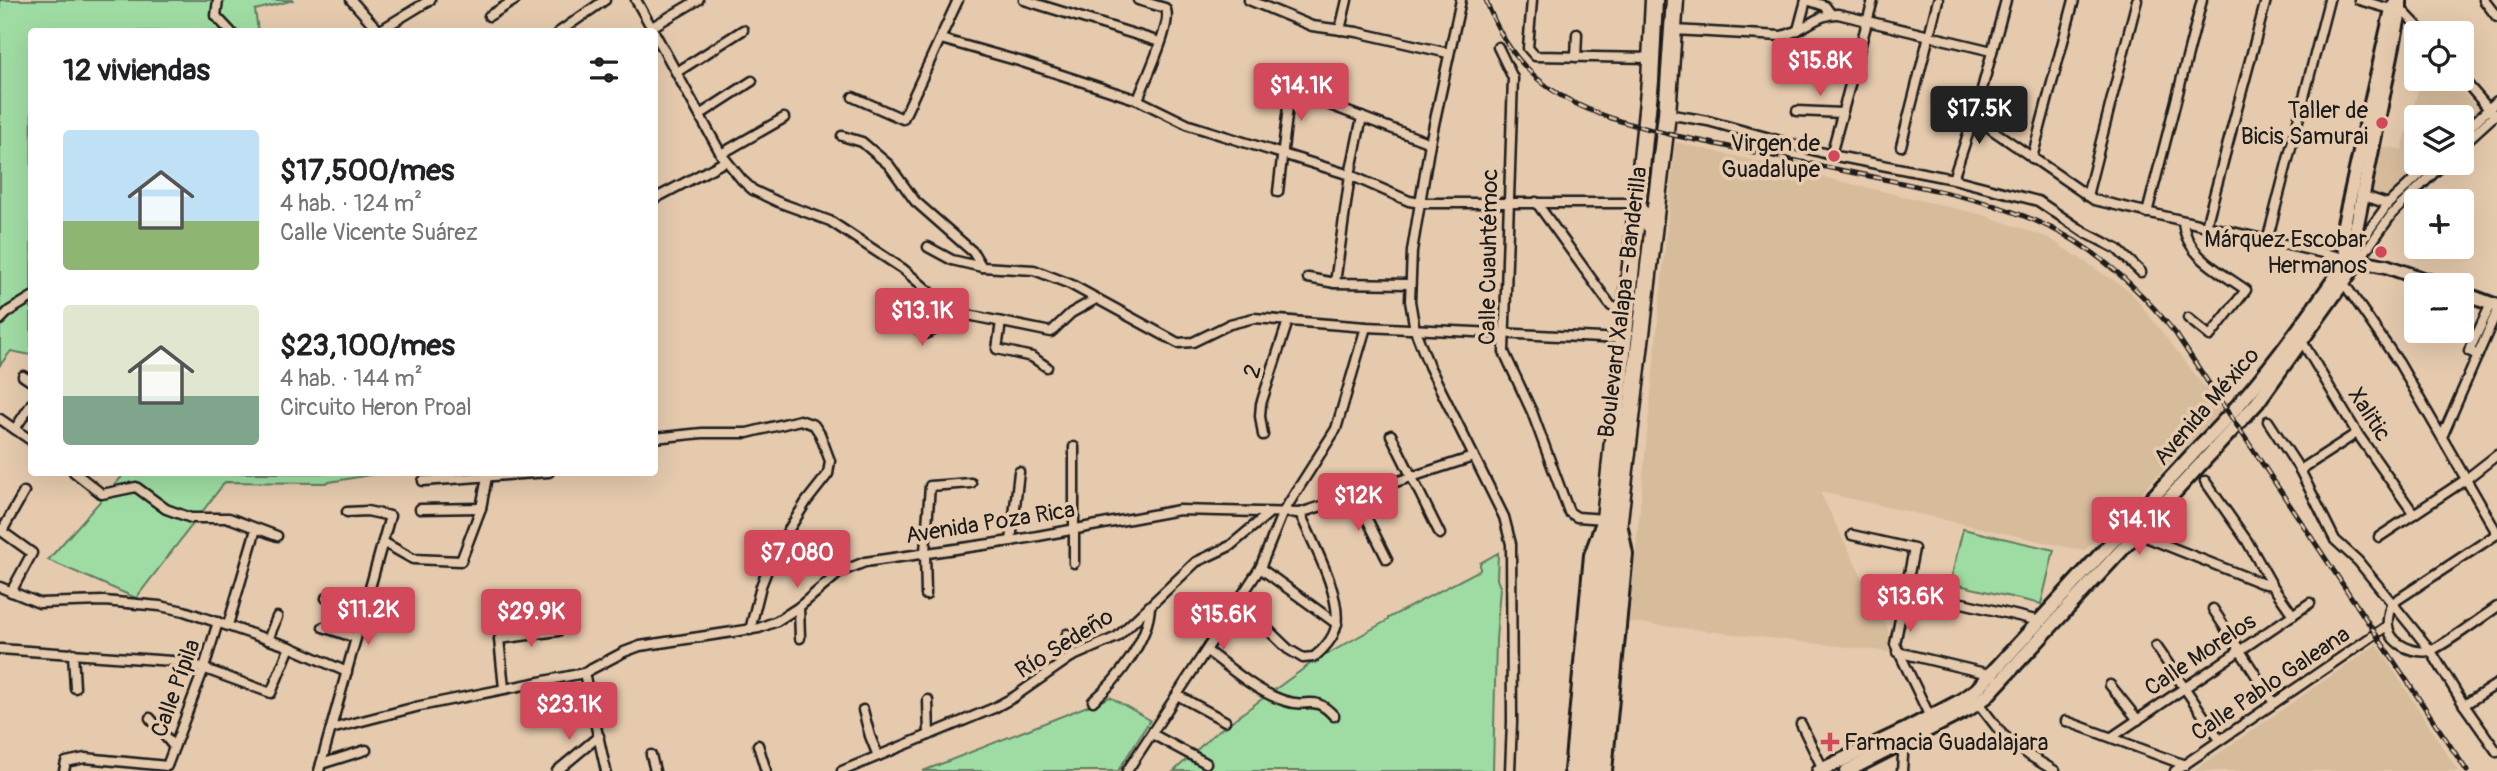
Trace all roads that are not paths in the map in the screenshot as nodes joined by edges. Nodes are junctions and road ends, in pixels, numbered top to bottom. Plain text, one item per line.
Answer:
1 (218, 0) edge
2 (351, 0) edge
3 (430, 0) edge
4 (515, 0) edge
5 (605, 0) edge
6 (636, 0) edge
7 (698, 0) edge
8 (958, 0) edge
9 (1024, 0) edge
10 (1138, 0) edge
11 (1347, 0) edge
12 (1461, 0) edge
13 (1532, 0) edge
14 (1654, 0) edge
15 (1675, 0) edge
16 (1806, 0) edge
17 (1872, 0) edge
18 (1938, 0) edge
19 (2006, 0) edge
20 (2074, 0) edge
21 (2137, 0) edge
22 (2202, 0) edge
23 (2266, 0) edge
24 (2329, 0) edge
25 (2359, 0) edge
26 (2484, 0) edge
27 (1254, 1) edge
28 (2397, 5) edge
29 (1831, 14) junction
30 (489, 16) dead end
31 (2497, 17) edge
32 (2415, 21) edge
33 (573, 22) junction
34 (1867, 22) junction
35 (228, 28) edge
36 (377, 28) edge
37 (380, 28) edge
38 (565, 28) edge
39 (573, 28) edge
40 (652, 28) edge
41 (656, 28) edge
42 (743, 30) dead end
43 (1340, 30) junction
44 (1674, 30) junction
45 (1798, 30) junction
46 (1577, 34) dead end
47 (1928, 37) junction
48 (658, 39) edge
49 (941, 39) junction
50 (1160, 42) junction
51 (1498, 47) dead end
52 (1992, 51) junction
53 (1448, 53) junction
54 (1576, 57) junction
55 (1651, 58) junction
56 (677, 72) junction
57 (752, 82) dead end
58 (2474, 91) edge
59 (853, 97) dead end
60 (1138, 100) junction
61 (2497, 101) edge
62 (1978, 104) junction
63 (1797, 111) dead end
64 (2493, 112) edge
65 (1842, 113) junction
66 (701, 114) junction
67 (1667, 114) junction
68 (1362, 117) junction
69 (784, 118) dead end
70 (2474, 125) edge
71 (2474, 132) edge
72 (842, 136) dead end
73 (1430, 143) junction
74 (1901, 146) dead end
75 (1283, 153) junction
76 (1831, 155) junction
77 (724, 157) junction
78 (2032, 158) junction
79 (1350, 175) junction
80 (2419, 175) edge
81 (2432, 175) edge
82 (1954, 179) junction
83 (1278, 192) dead end
84 (2358, 194) junction
85 (2087, 196) junction
86 (658, 197) edge
87 (1508, 202) junction
88 (1536, 202) junction
89 (1421, 203) junction
90 (1636, 203) junction
91 (2388, 204) junction
92 (2147, 213) junction
93 (2183, 221) junction
94 (2206, 226) junction
95 (2267, 240) junction
96 (929, 247) dead end
97 (2355, 256) junction
98 (1649, 262) junction
99 (982, 267) junction
100 (2141, 272) dead end
101 (2406, 273) edge
102 (1308, 278) dead end
103 (2340, 278) junction
104 (1335, 283) junction
105 (1409, 284) junction
106 (2474, 298) edge
107 (1096, 299) junction
108 (28, 300) edge
109 (886, 307) dead end
110 (2495, 307) edge
111 (950, 309) junction
112 (1626, 312) junction
113 (2188, 318) dead end
114 (0, 320) edge
115 (1288, 320) junction
116 (1001, 322) junction
117 (1366, 327) junction
118 (1416, 330) junction
119 (1503, 333) junction
120 (2299, 337) junction
121 (1623, 339) junction
122 (1047, 368) dead end
123 (23, 376) dead end
124 (28, 379) edge
125 (28, 409) edge
126 (0, 419) edge
127 (2268, 421) dead end
128 (15, 429) junction
129 (2357, 433) junction
130 (1263, 435) dead end
131 (1391, 435) dead end
132 (2442, 437) junction
133 (658, 438) edge
134 (28, 439) edge
135 (1074, 447) dead end
136 (2199, 447) junction
137 (2497, 455) edge
138 (1473, 457) junction
139 (2208, 457) junction
140 (2300, 470) junction
141 (1018, 471) dead end
142 (1411, 475) junction
143 (79, 476) edge
144 (444, 476) edge
145 (487, 476) edge
146 (2465, 480) junction
147 (423, 481) dead end
148 (2205, 481) dead end
149 (971, 483) dead end
150 (24, 492) dead end
151 (1355, 495) junction
152 (481, 508) junction
153 (420, 509) dead end
154 (346, 512) dead end
155 (1300, 513) junction
156 (1268, 514) junction
157 (1282, 514) junction
158 (2414, 514) junction
159 (1612, 520) junction
160 (256, 528) junction
161 (1073, 529) junction
162 (1, 530) edge
163 (2497, 533) edge
164 (1440, 534) dead end
165 (1852, 535) dead end
166 (277, 536) dead end
167 (2143, 536) dead end
168 (2379, 537) dead end
169 (1011, 541) junction
170 (383, 542) junction
171 (925, 552) junction
172 (1387, 559) dead end
173 (1074, 563) dead end
174 (1260, 568) junction
175 (2272, 585) junction
176 (0, 587) edge
177 (1906, 590) junction
178 (11, 592) junction
179 (926, 595) dead end
180 (326, 598) dead end
181 (1239, 603) junction
182 (2310, 603) dead end
183 (2391, 604) junction
184 (1150, 606) junction
185 (799, 607) junction
186 (2497, 607) edge
187 (1606, 608) junction
188 (2213, 609) dead end
189 (364, 610) junction
190 (2292, 615) junction
191 (277, 617) dead end
192 (2040, 621) junction
193 (218, 622) junction
194 (1337, 624) junction
195 (228, 625) junction
196 (323, 626) dead end
197 (2387, 626) junction
198 (750, 630) junction
199 (558, 631) dead end
200 (1067, 634) dead end
201 (356, 638) junction
202 (800, 638) dead end
203 (268, 640) junction
204 (2157, 646) dead end
205 (290, 647) junction
206 (0, 649) edge
207 (2239, 650) junction
208 (1207, 651) junction
209 (2431, 651) junction
210 (1897, 652) junction
211 (73, 653) junction
212 (1071, 657) junction
213 (204, 668) junction
214 (346, 672) junction
215 (584, 673) junction
216 (1997, 677) junction
217 (2497, 684) edge
218 (2110, 685) dead end
219 (2185, 687) junction
220 (75, 688) dead end
221 (504, 688) junction
222 (1177, 695) junction
223 (1974, 699) junction
224 (928, 700) dead end
225 (1093, 701) dead end
226 (2274, 704) junction
227 (2464, 705) junction
228 (863, 710) dead end
229 (1334, 716) dead end
230 (1930, 717) junction
231 (150, 718) dead end
232 (2138, 720) junction
233 (1225, 721) dead end
234 (2066, 722) dead end
235 (1801, 724) dead end
236 (331, 729) junction
237 (1152, 734) junction
238 (929, 735) junction
239 (599, 736) junction
240 (1903, 737) junction
241 (2112, 737) junction
242 (2220, 740) junction
243 (758, 745) dead end
244 (174, 747) junction
245 (366, 750) dead end
246 (2497, 752) edge
247 (651, 755) dead end
248 (878, 756) junction
249 (2039, 762) junction
250 (1206, 763) dead end
251 (2185, 765) junction
252 (320, 768) edge
253 (1822, 770) edge
254 (1852, 770) edge
255 (64, 771) edge
256 (557, 771) edge
257 (607, 771) edge
258 (655, 771) edge
259 (766, 771) edge
260 (842, 771) edge
261 (1127, 771) edge
262 (1510, 771) edge
263 (1571, 771) edge
264 (1583, 771) edge
265 (1595, 771) edge
266 (1605, 771) edge
267 (1902, 771) edge
268 (2033, 771) edge
269 (2055, 771) edge
270 (2175, 771) edge

1 - 35 street
2 - 36 street
3 - 37 street
4 - 30 street
5 - 33 street
6 - 40 street
7 - 41 street
8 - 49 street
9 - 50 street
10 - 50 street
11 - 43 street
12 - 53 street
13 - 54 street
14 - 55 highway, Boulevard Xalapa - Banderilla
15 - 44 highway, Boulevard Xalapa - Banderilla
16 - 29 street
16 - 45 street
17 - 34 street
18 - 47 street
19 - 52 street
20 - 78 street
21 - 85 street
22 - 92 street
23 - 94 street
24 - 95 street
25 - 28 street
26 - 31 street
27 - 43 street
28 - 32 street
28 - 84 main road
29 - 34 street
29 - 45 street
33 - 38 street
33 - 39 street
34 - 47 street
34 - 65 street
42 - 56 street
43 - 53 street
44 - 45 street
44 - 67 highway, Boulevard Xalapa - Banderilla
46 - 54 street
47 - 52 street
47 - 74 street
48 - 56 street
49 - 59 street
49 - 60 street
50 - 60 street
51 - 87 street, Calle Cuauhtémoc
52 - 62 street
53 - 73 street
54 - 55 street
55 - 90 highway, Boulevard Xalapa - Banderilla
56 - 66 street
57 - 66 street
58 - 64 street
60 - 75 street
61 - 64 street
62 - 78 street
62 - 82 street
63 - 65 street
64 - 70 street
64 - 71 street
65 - 76 street
66 - 77 street
67 - 76 street
67 - 98 highway, Boulevard Xalapa - Banderilla
68 - 73 street
68 - 75 street
68 - 79 street
69 - 77 street
72 - 99 street
73 - 89 street
75 - 79 street
75 - 83 street
76 - 82 street
77 - 86 street
77 - 111 street
78 - 85 street
79 - 89 street
79 - 104 street
80 - 91 street, Avenida México
81 - 97 street, Avenida México
82 - 100 street
84 - 91 street
84 - 97 main road
85 - 92 street
87 - 88 street
87 - 89 street
87 - 119 street, Calle Cuauhtémoc
88 - 90 street
88 - 112 street
89 - 105 street
90 - 98 street
90 - 112 highway, Boulevard Xalapa - Banderilla
91 - 97 street, Avenida México
92 - 93 street
93 - 94 street
93 - 113 street
94 - 95 street
95 - 97 street
96 - 99 street
97 - 101 main road
97 - 103 main road, Avenida México
98 - 159 highway, Boulevard Xalapa - Banderilla
99 - 107 street
102 - 104 street
103 - 120 main road, Avenida México
103 - 132 street
104 - 105 street
105 - 118 street
106 - 110 main road
107 - 115 street
107 - 116 street
108 - 114 street
109 - 111 street
110 - 132 street
111 - 116 street
112 - 121 highway, Boulevard Xalapa - Banderilla
115 - 117 street
115 - 130 street, 2
116 - 122 street
117 - 118 street
117 - 157 street
118 - 119 street
118 - 138 street
119 - 121 street
119 - 159 street, Calle Cuauhtémoc
120 - 129 street, Xalitic
120 - 136 main road, Avenida México
120 - 139 main road, Avenida México
121 - 159 highway, Boulevard Xalapa - Banderilla
123 - 124 street
125 - 128 street
126 - 128 street
127 - 140 street
128 - 134 street
129 - 140 street
129 - 158 street, Xalitic
131 - 142 street
132 - 146 street
133 - 198 street
135 - 161 street
136 - 139 main road
136 - 192 main road, Avenida México
137 - 146 street
138 - 142 street
138 - 262 street
139 - 216 main road, Avenida México
140 - 183 street
141 - 169 street
142 - 151 street
142 - 164 street
143 - 160 street
144 - 147 street
145 - 152 street
146 - 158 street
146 - 163 street
148 - 175 street
149 - 171 street
150 - 162 street
151 - 155 street
151 - 172 street
152 - 153 street
152 - 170 street
154 - 170 street
155 - 157 street
155 - 194 street
156 - 157 street
156 - 161 street, Avenida Poza Rica
156 - 184 street, Río Sedeño
157 - 174 street
158 - 168 street
159 - 187 highway, Boulevard Xalapa - Banderilla
159 - 263 main road
159 - 266 main road
160 - 166 street
160 - 195 street
161 - 169 street, Avenida Poza Rica
161 - 173 street
162 - 178 street
163 - 183 street
165 - 177 street
167 - 175 street
169 - 171 street, Avenida Poza Rica
170 - 189 street
171 - 179 street
171 - 185 street, Avenida Poza Rica
174 - 181 street
174 - 194 street
175 - 190 street
176 - 178 street
177 - 192 street
177 - 210 street
178 - 193 street
180 - 189 street
181 - 194 street
181 - 208 street
182 - 190 street, Calle Morelos
183 - 197 street
183 - 209 street
184 - 212 street, Río Sedeño
184 - 225 street
185 - 198 street, Avenida Poza Rica
185 - 202 street
186 - 209 street
187 - 264 highway
187 - 265 highway
188 - 207 street
189 - 201 street
190 - 207 street, Calle Morelos
191 - 203 street
192 - 216 main road, Avenida México
193 - 195 street
193 - 213 street, Calle Pípila
195 - 203 street
196 - 201 street
197 - 209 street
197 - 226 street, Calle Pablo Galeana
198 - 215 street, Avenida Poza Rica
199 - 221 street
200 - 212 street
201 - 214 street
203 - 205 street
204 - 219 street
205 - 213 street
205 - 214 street
206 - 211 street
207 - 219 street, Calle Morelos
207 - 226 street
208 - 222 street
208 - 229 street
209 - 227 street
210 - 216 street
210 - 230 street
211 - 213 street
211 - 220 street
212 - 238 street, Río Sedeño
213 - 244 street, Calle Pípila
214 - 236 street
215 - 221 street, Avenida Poza Rica
215 - 239 street
216 - 223 main road, Avenida México
217 - 227 street
218 - 232 street
219 - 232 street, Calle Morelos
219 - 242 street
221 - 236 street, Avenida Poza Rica
222 - 233 street
222 - 237 street
223 - 230 main road, Avenida México
223 - 240 main road, Avenida México
223 - 249 street
224 - 238 street
226 - 242 street, Calle Pablo Galeana
227 - 246 street
228 - 248 street
230 - 240 main road, Avenida México
231 - 244 street
232 - 241 street, Calle Morelos
234 - 241 street
235 - 253 street
236 - 252 street
237 - 250 street
237 - 261 street
238 - 248 street, Río Sedeño
239 - 256 street
239 - 257 street
240 - 253 main road, Avenida México
240 - 254 main road, Avenida México
240 - 267 street
241 - 251 street
242 - 251 street, Calle Pablo Galeana
243 - 259 street
244 - 255 street, Calle Pípila
245 - 252 street
247 - 258 street
248 - 260 street, Río Sedeño
249 - 268 street
249 - 269 street
251 - 270 street, Calle Pablo Galeana

